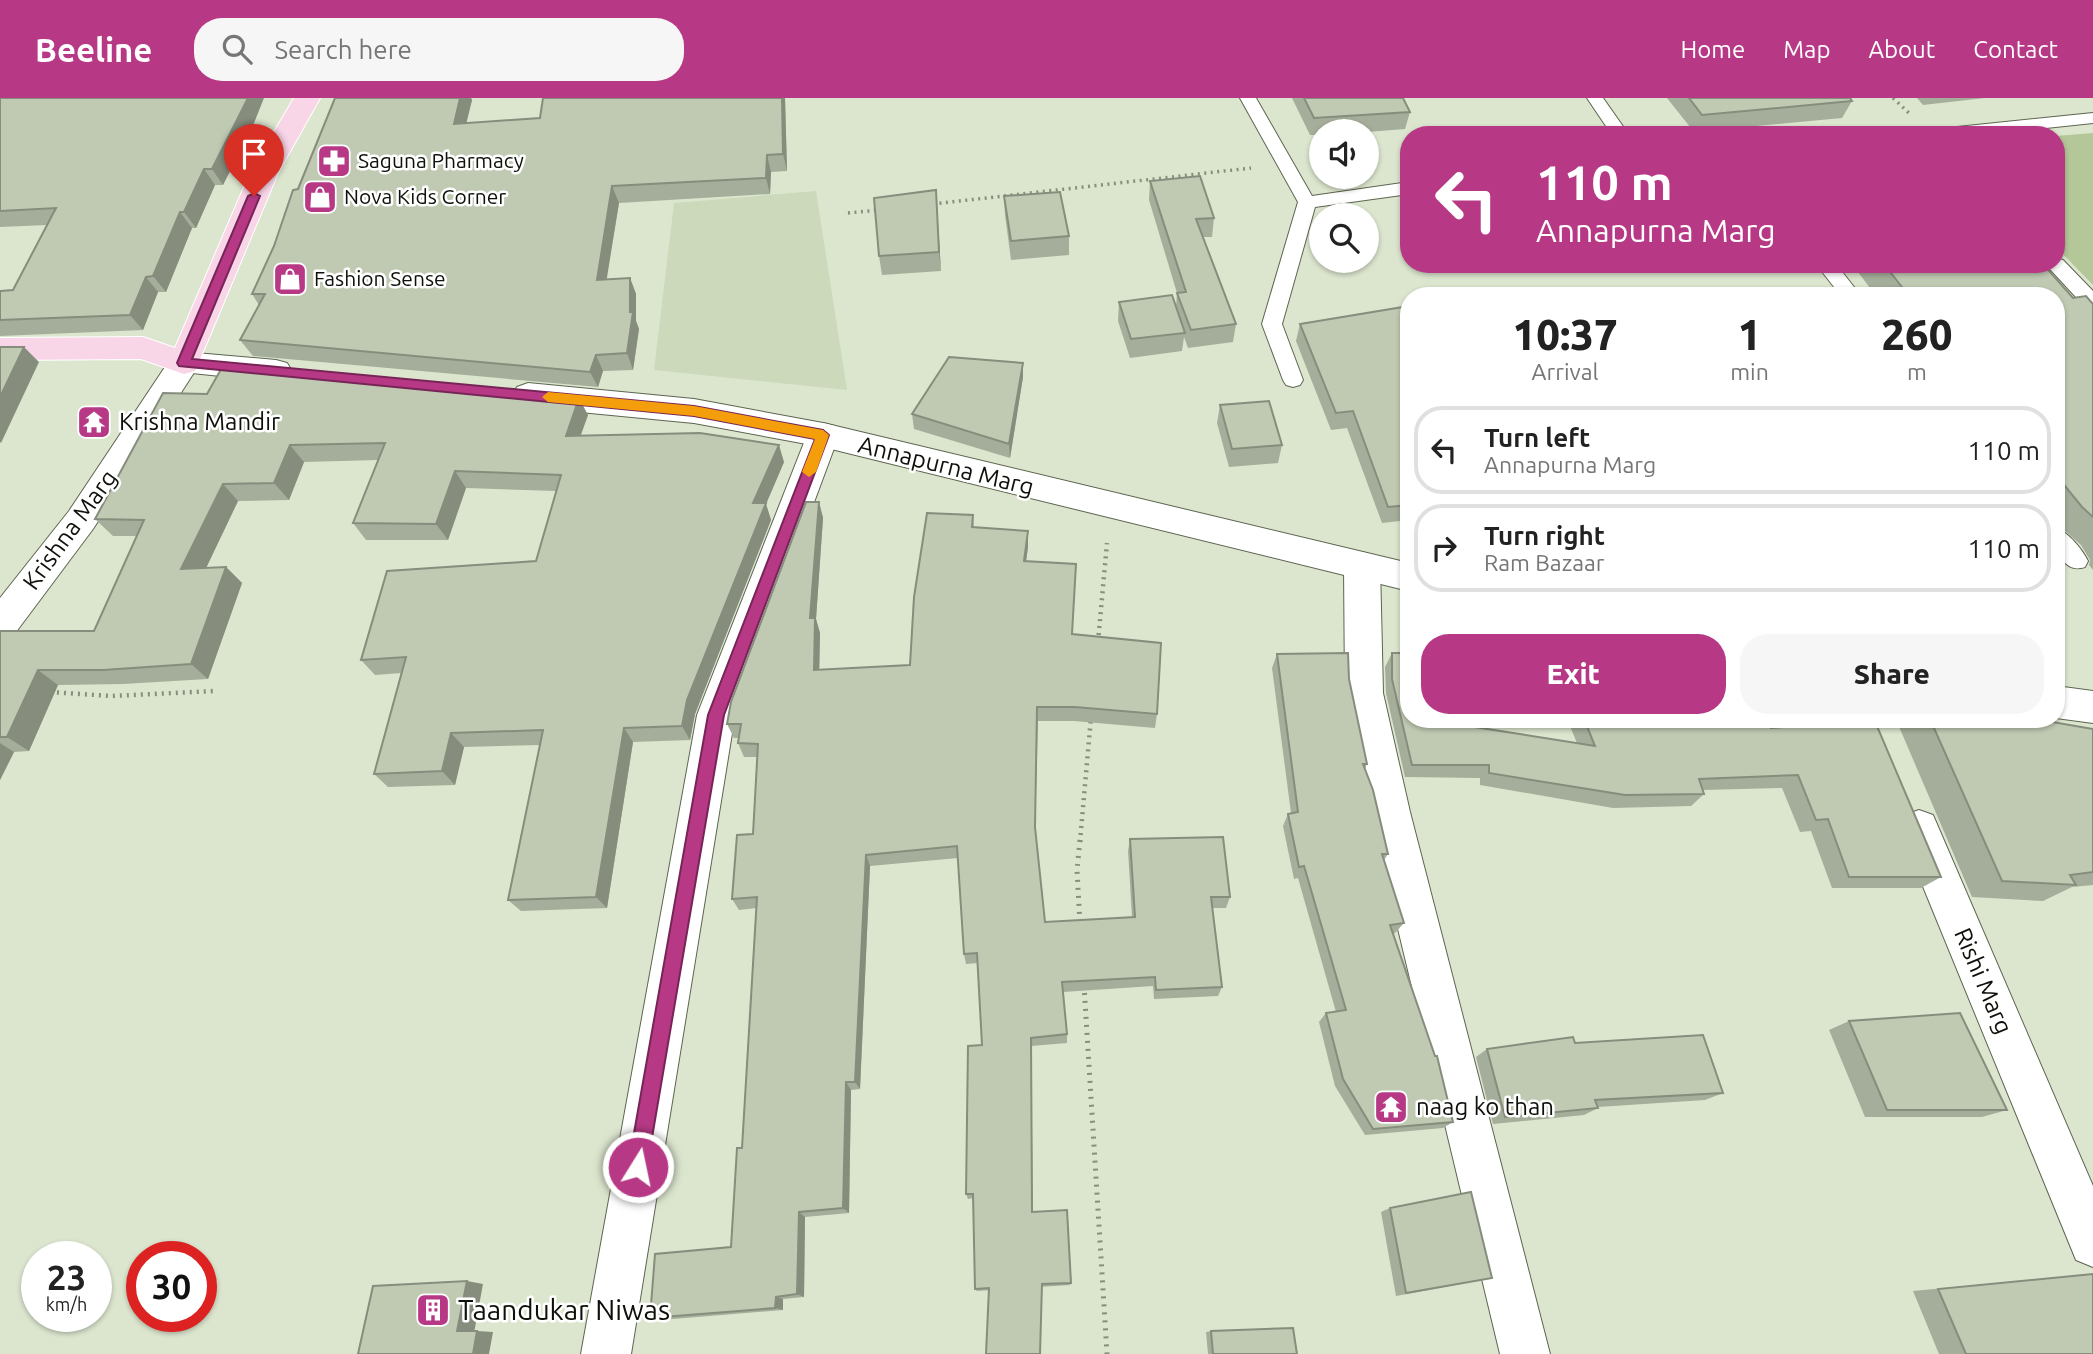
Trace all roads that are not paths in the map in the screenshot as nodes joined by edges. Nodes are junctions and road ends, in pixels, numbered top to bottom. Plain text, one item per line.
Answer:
1 (307, 98) edge
2 (1248, 98) edge
3 (1595, 98) edge
4 (2093, 118) edge
5 (1615, 126) edge
6 (2013, 126) edge
7 (1400, 189) edge
8 (1307, 201) junction
9 (1833, 273) edge
10 (2065, 273) edge
11 (1844, 287) edge
12 (2093, 303) edge
13 (0, 349) edge
14 (184, 363) junction
15 (308, 374) edge
16 (1293, 380) dead end
17 (501, 393) edge
18 (823, 435) junction
19 (2065, 547) edge
20 (2077, 561) dead end
21 (1362, 566) junction
22 (1400, 575) edge
23 (0, 625) edge
24 (2065, 703) edge
25 (2093, 707) edge
26 (1906, 796) edge
27 (2093, 1243) edge
28 (606, 1354) edge
29 (1525, 1354) edge

1 - 14 main road
2 - 8 lane
3 - 5 lane
4 - 6 lane
7 - 8 lane
8 - 16 lane
9 - 11 lane
10 - 12 lane
13 - 14 main road
14 - 15 street
14 - 23 street, Krishna Marg
17 - 18 street, Annapurna Marg
18 - 21 street, Annapurna Marg
18 - 28 street
19 - 20 lane
21 - 22 street, Annapurna Marg
21 - 29 street
24 - 25 street
26 - 27 street, Rishi Marg

